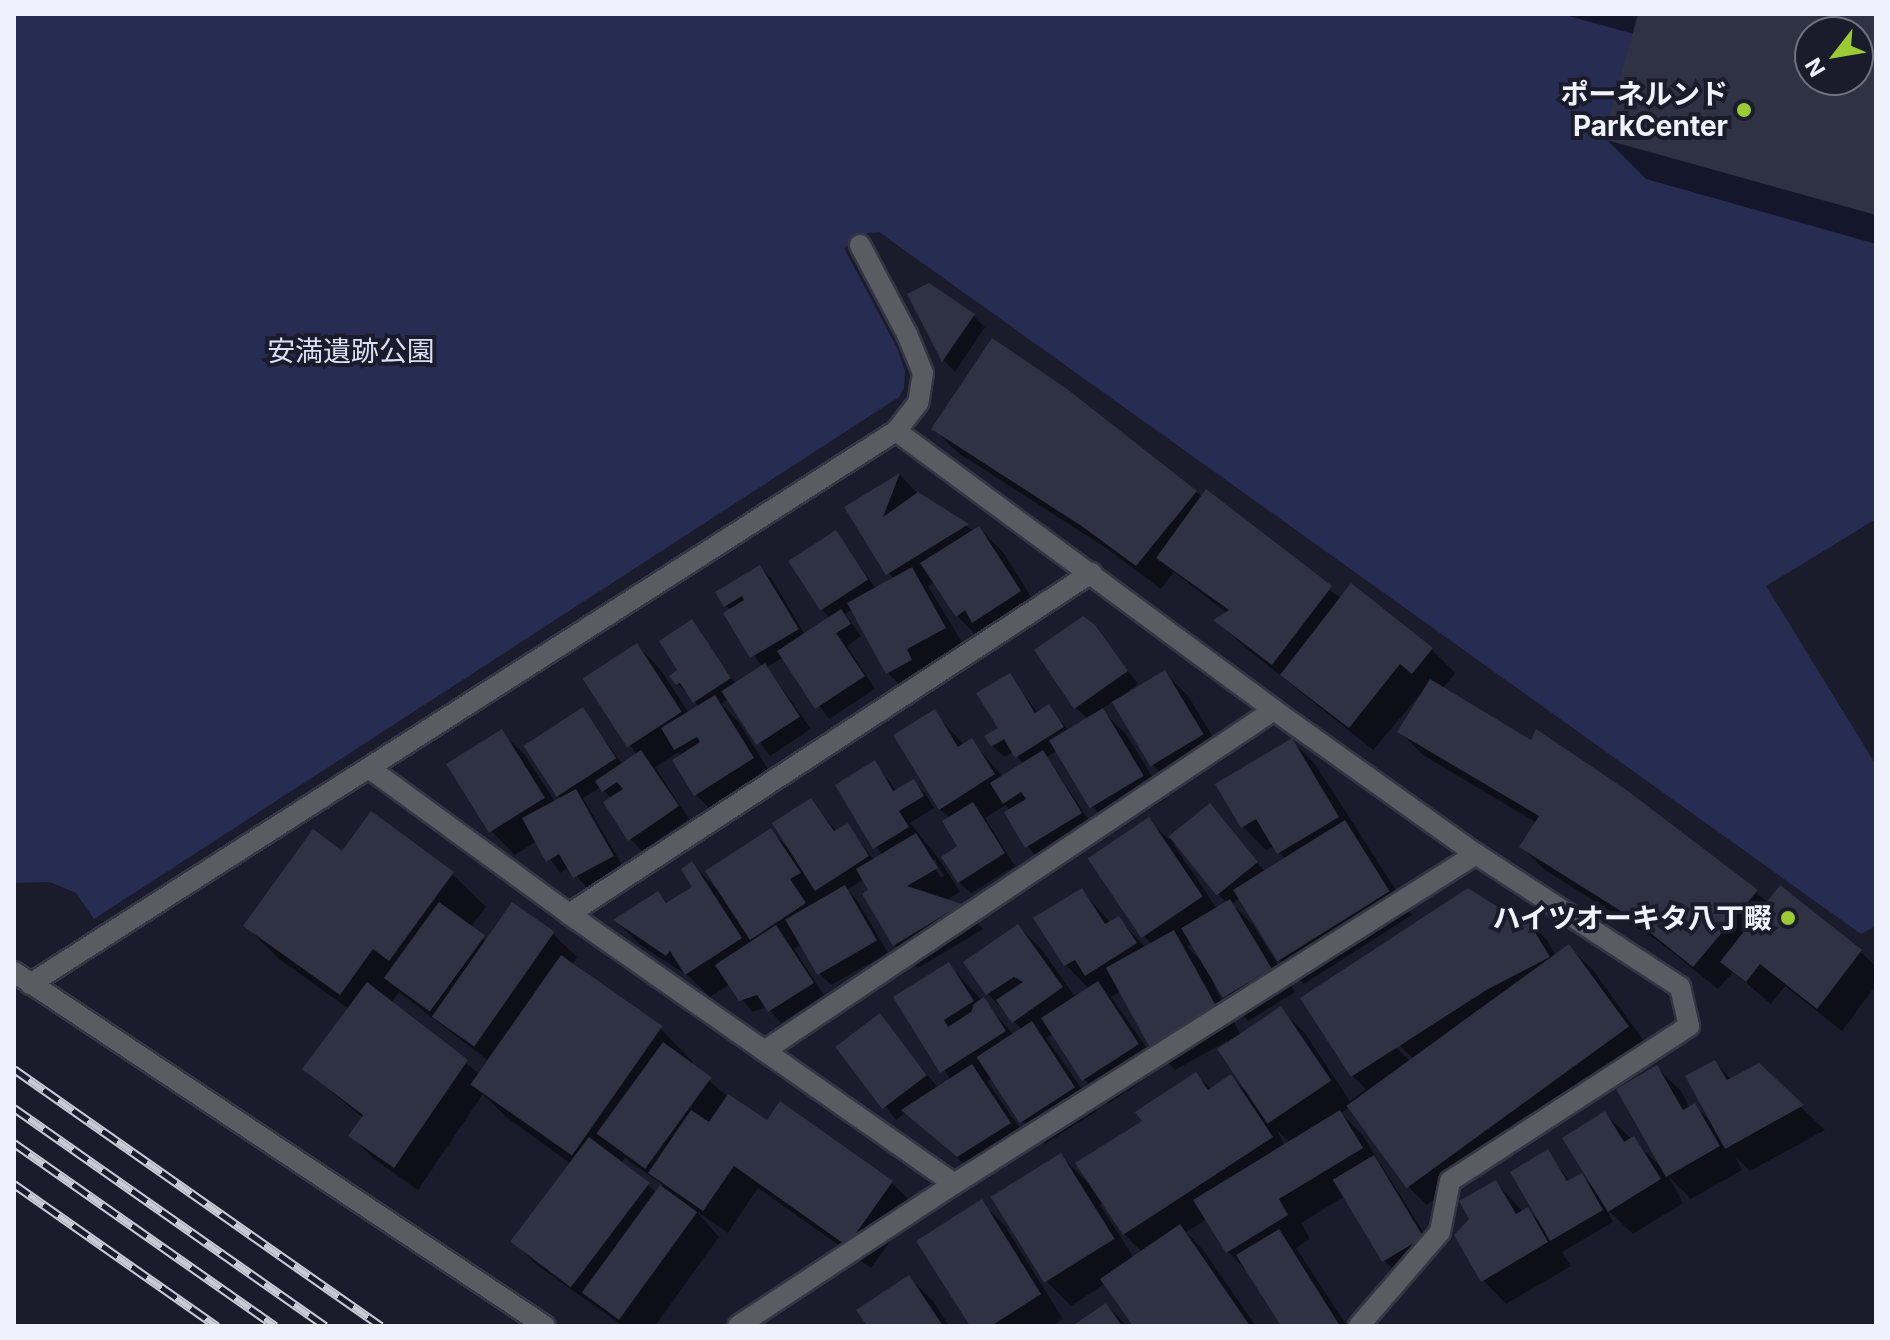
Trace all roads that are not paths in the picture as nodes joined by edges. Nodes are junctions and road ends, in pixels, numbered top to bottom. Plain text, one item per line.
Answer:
1 (860, 245) dead end
2 (896, 431) junction
3 (1091, 573) junction
4 (1274, 710) junction
5 (369, 768) junction
6 (1476, 854) junction
7 (569, 914) junction
8 (22, 978) edge
9 (764, 1051) junction
10 (954, 1184) junction
11 (545, 1326) edge
12 (738, 1326) edge
13 (1359, 1326) edge

1 - 2 street
2 - 3 street
2 - 5 street
3 - 4 street
3 - 7 street
4 - 6 street
4 - 9 street
5 - 7 street
5 - 8 street
6 - 10 street
6 - 13 street
7 - 9 street
8 - 11 street
9 - 10 street
10 - 12 street

